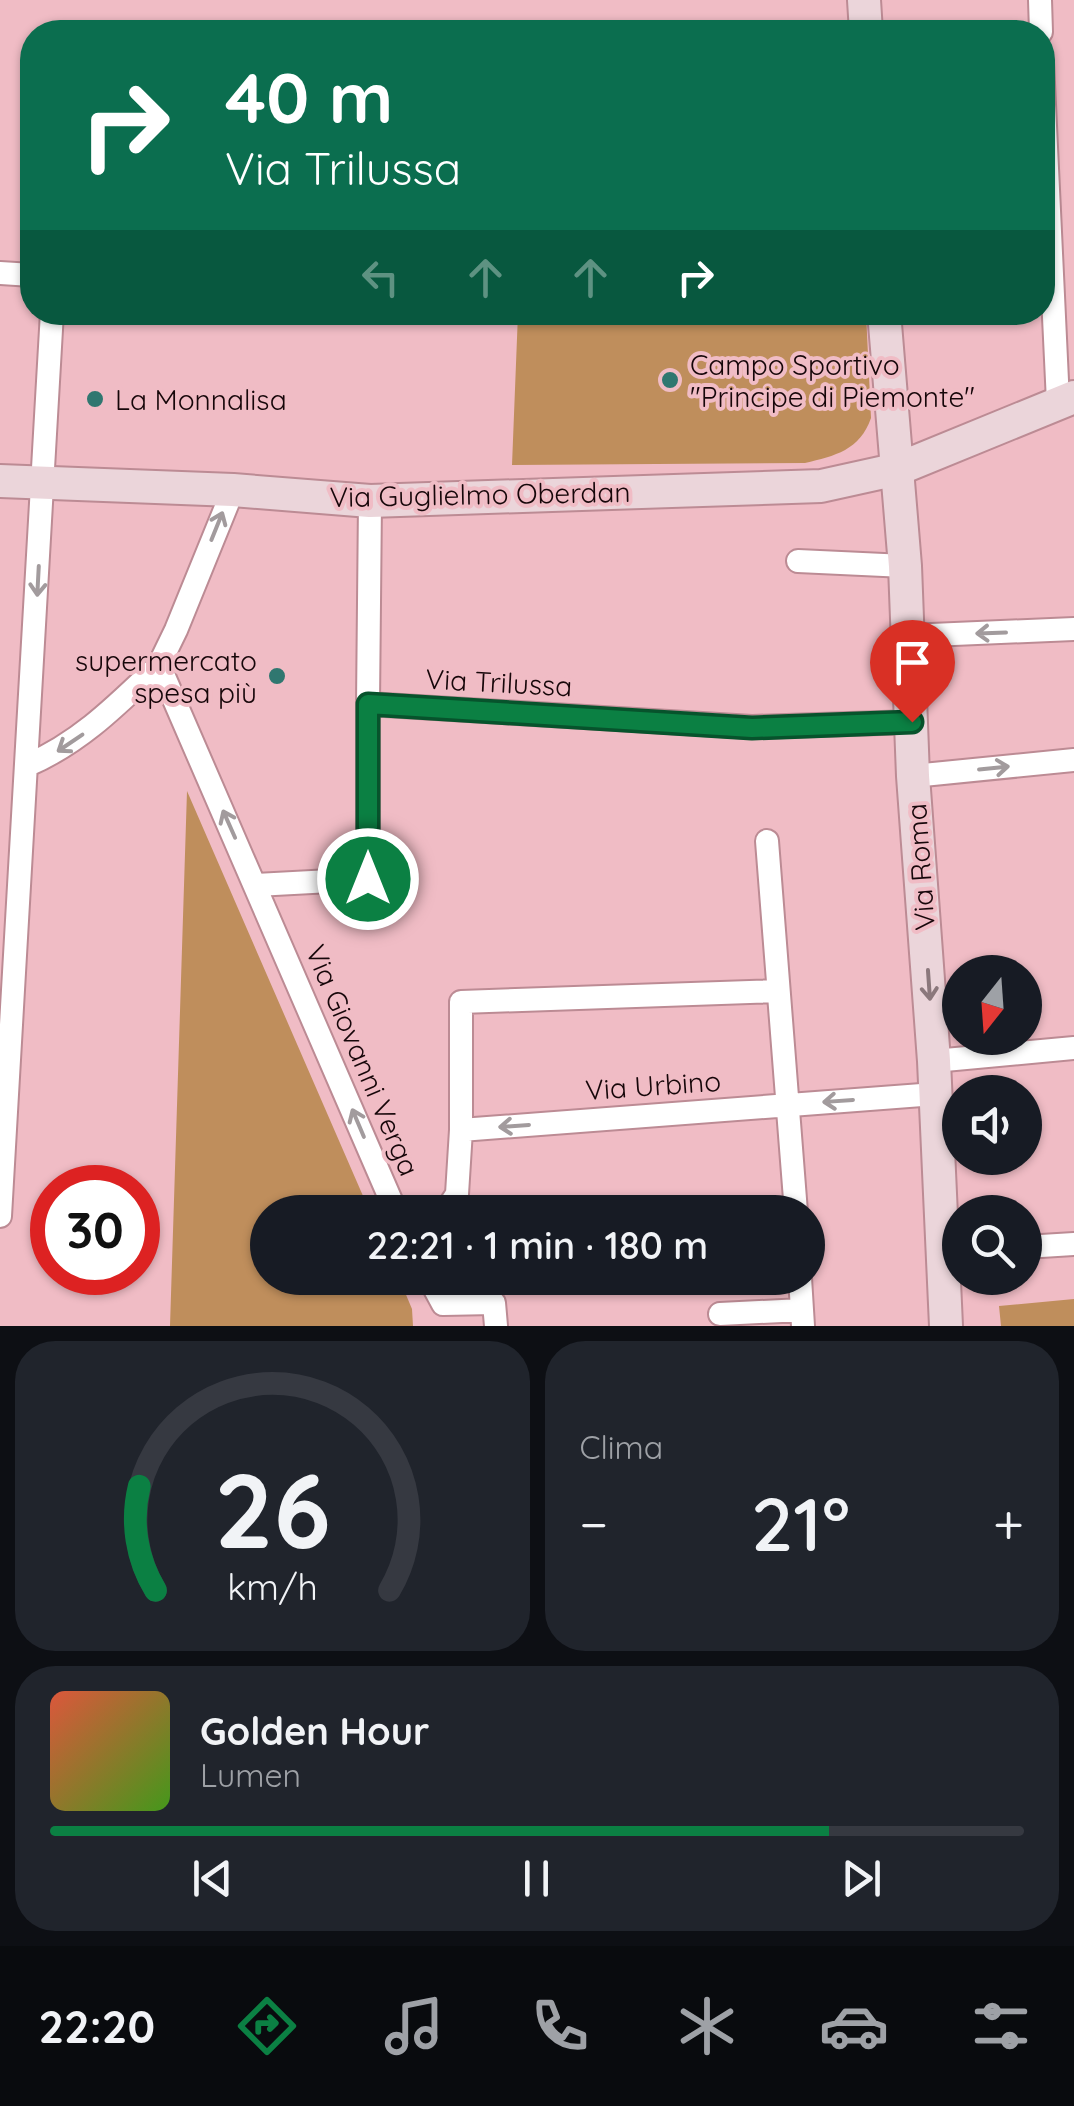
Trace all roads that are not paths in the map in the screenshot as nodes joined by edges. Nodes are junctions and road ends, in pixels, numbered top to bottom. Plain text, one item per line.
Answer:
1 (1055, 294) edge
2 (51, 325) edge
3 (885, 325) edge
4 (1066, 399) edge
5 (898, 469) junction
6 (0, 481) edge
7 (43, 484) junction
8 (233, 490) junction
9 (370, 501) junction
10 (798, 561) dead end
11 (905, 566) junction
12 (1074, 629) edge
13 (908, 636) junction
14 (158, 665) junction
15 (368, 704) junction
16 (912, 722) junction
17 (1074, 760) edge
18 (28, 765) junction
19 (914, 776) junction
20 (768, 841) dead end
21 (256, 885) junction
22 (6, 976) edge
23 (778, 991) junction
24 (1074, 1048) edge
25 (935, 1078) junction
26 (790, 1104) junction
27 (461, 1130) junction
28 (389, 1195) edge
29 (456, 1195) edge
30 (795, 1195) edge
31 (945, 1195) edge
32 (0, 1216) edge
33 (1074, 1244) edge
34 (1042, 1247) edge
35 (438, 1295) edge
36 (948, 1295) edge
37 (720, 1314) dead end
38 (802, 1318) edge
39 (496, 1326) edge
40 (946, 1326) edge

1 - 4 street
2 - 7 street
3 - 5 street, Via Roma
4 - 5 street, Via Guglielmo Oberdan
5 - 9 street, Via Guglielmo Oberdan
5 - 11 street, Via Roma
6 - 7 street, Via Guglielmo Oberdan
7 - 8 street, Via Guglielmo Oberdan
7 -> 18 street
8 - 9 street, Via Guglielmo Oberdan
14 -> 8 street
9 - 15 street
10 - 11 street
11 - 13 street, Via Roma
12 -> 13 street
13 - 16 street, Via Roma
14 -> 18 street
21 -> 14 street, Via Giovanni Verga
15 - 16 street, Via Trilussa
15 - 21 street
16 - 19 street, Via Roma
19 -> 17 street
18 - 22 street
19 -> 25 street, Via Roma
20 - 23 street
28 -> 21 street, Via Giovanni Verga
22 - 32 street
23 - 26 street
23 - 27 street
24 - 25 street, Via Urbino
25 -> 26 street, Via Urbino
25 - 31 street, Via Roma
26 -> 27 street, Via Urbino
26 - 30 street
27 - 29 street
33 - 34 street
35 - 39 street
36 - 40 street, Via Roma
37 - 38 street

